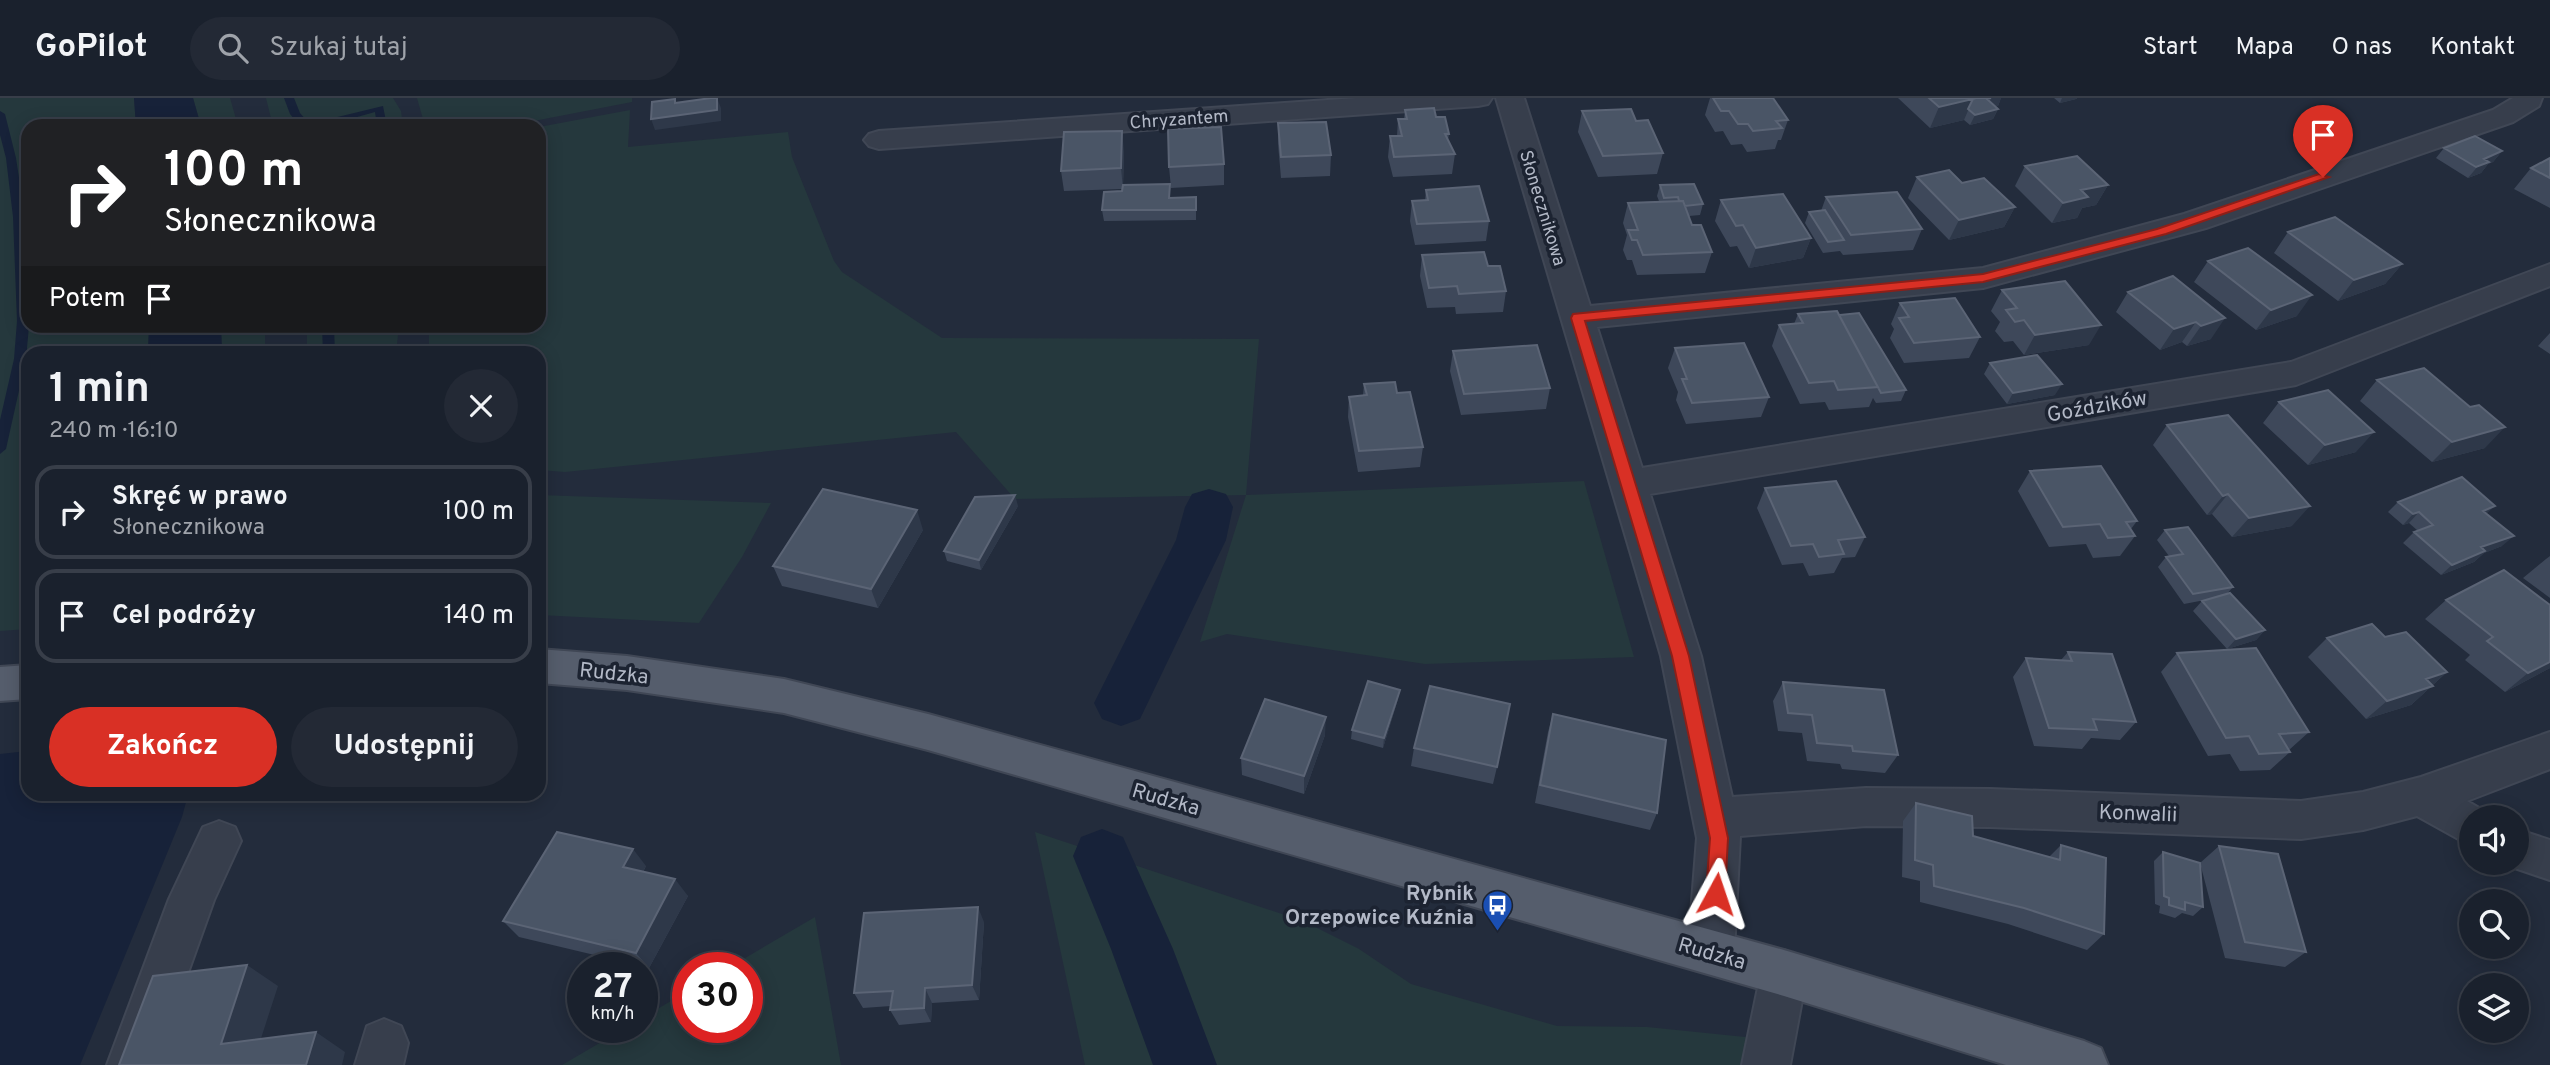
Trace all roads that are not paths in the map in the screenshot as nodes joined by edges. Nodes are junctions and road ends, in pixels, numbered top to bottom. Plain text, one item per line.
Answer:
1 (1479, 98) edge
2 (1510, 98) edge
3 (2534, 103) edge
4 (878, 140) dead end
5 (2550, 274) edge
6 (1577, 318) junction
7 (1629, 484) junction
8 (546, 667) edge
9 (2550, 750) edge
10 (2421, 796) junction
11 (1715, 818) junction
12 (2459, 820) edge
13 (219, 841) dead end
14 (2529, 853) edge
15 (2550, 860) edge
16 (1711, 952) junction
17 (1784, 973) junction
18 (131, 1065) edge
19 (1766, 1065) edge
20 (2084, 1065) edge

1 - 4 street, Chryzantem
2 - 6 street, Słonecznikowa
3 - 6 street
5 - 7 street, Goździków
6 - 7 street, Słonecznikowa
7 - 11 street, Słonecznikowa
8 - 16 main road, Rudzka
9 - 10 street, Konwalii
10 - 11 street, Konwalii
10 - 12 street
11 - 16 street, Słonecznikowa
13 - 18 street
14 - 15 street
16 - 17 main road, Rudzka
17 - 19 street
17 - 20 main road, Rudzka

